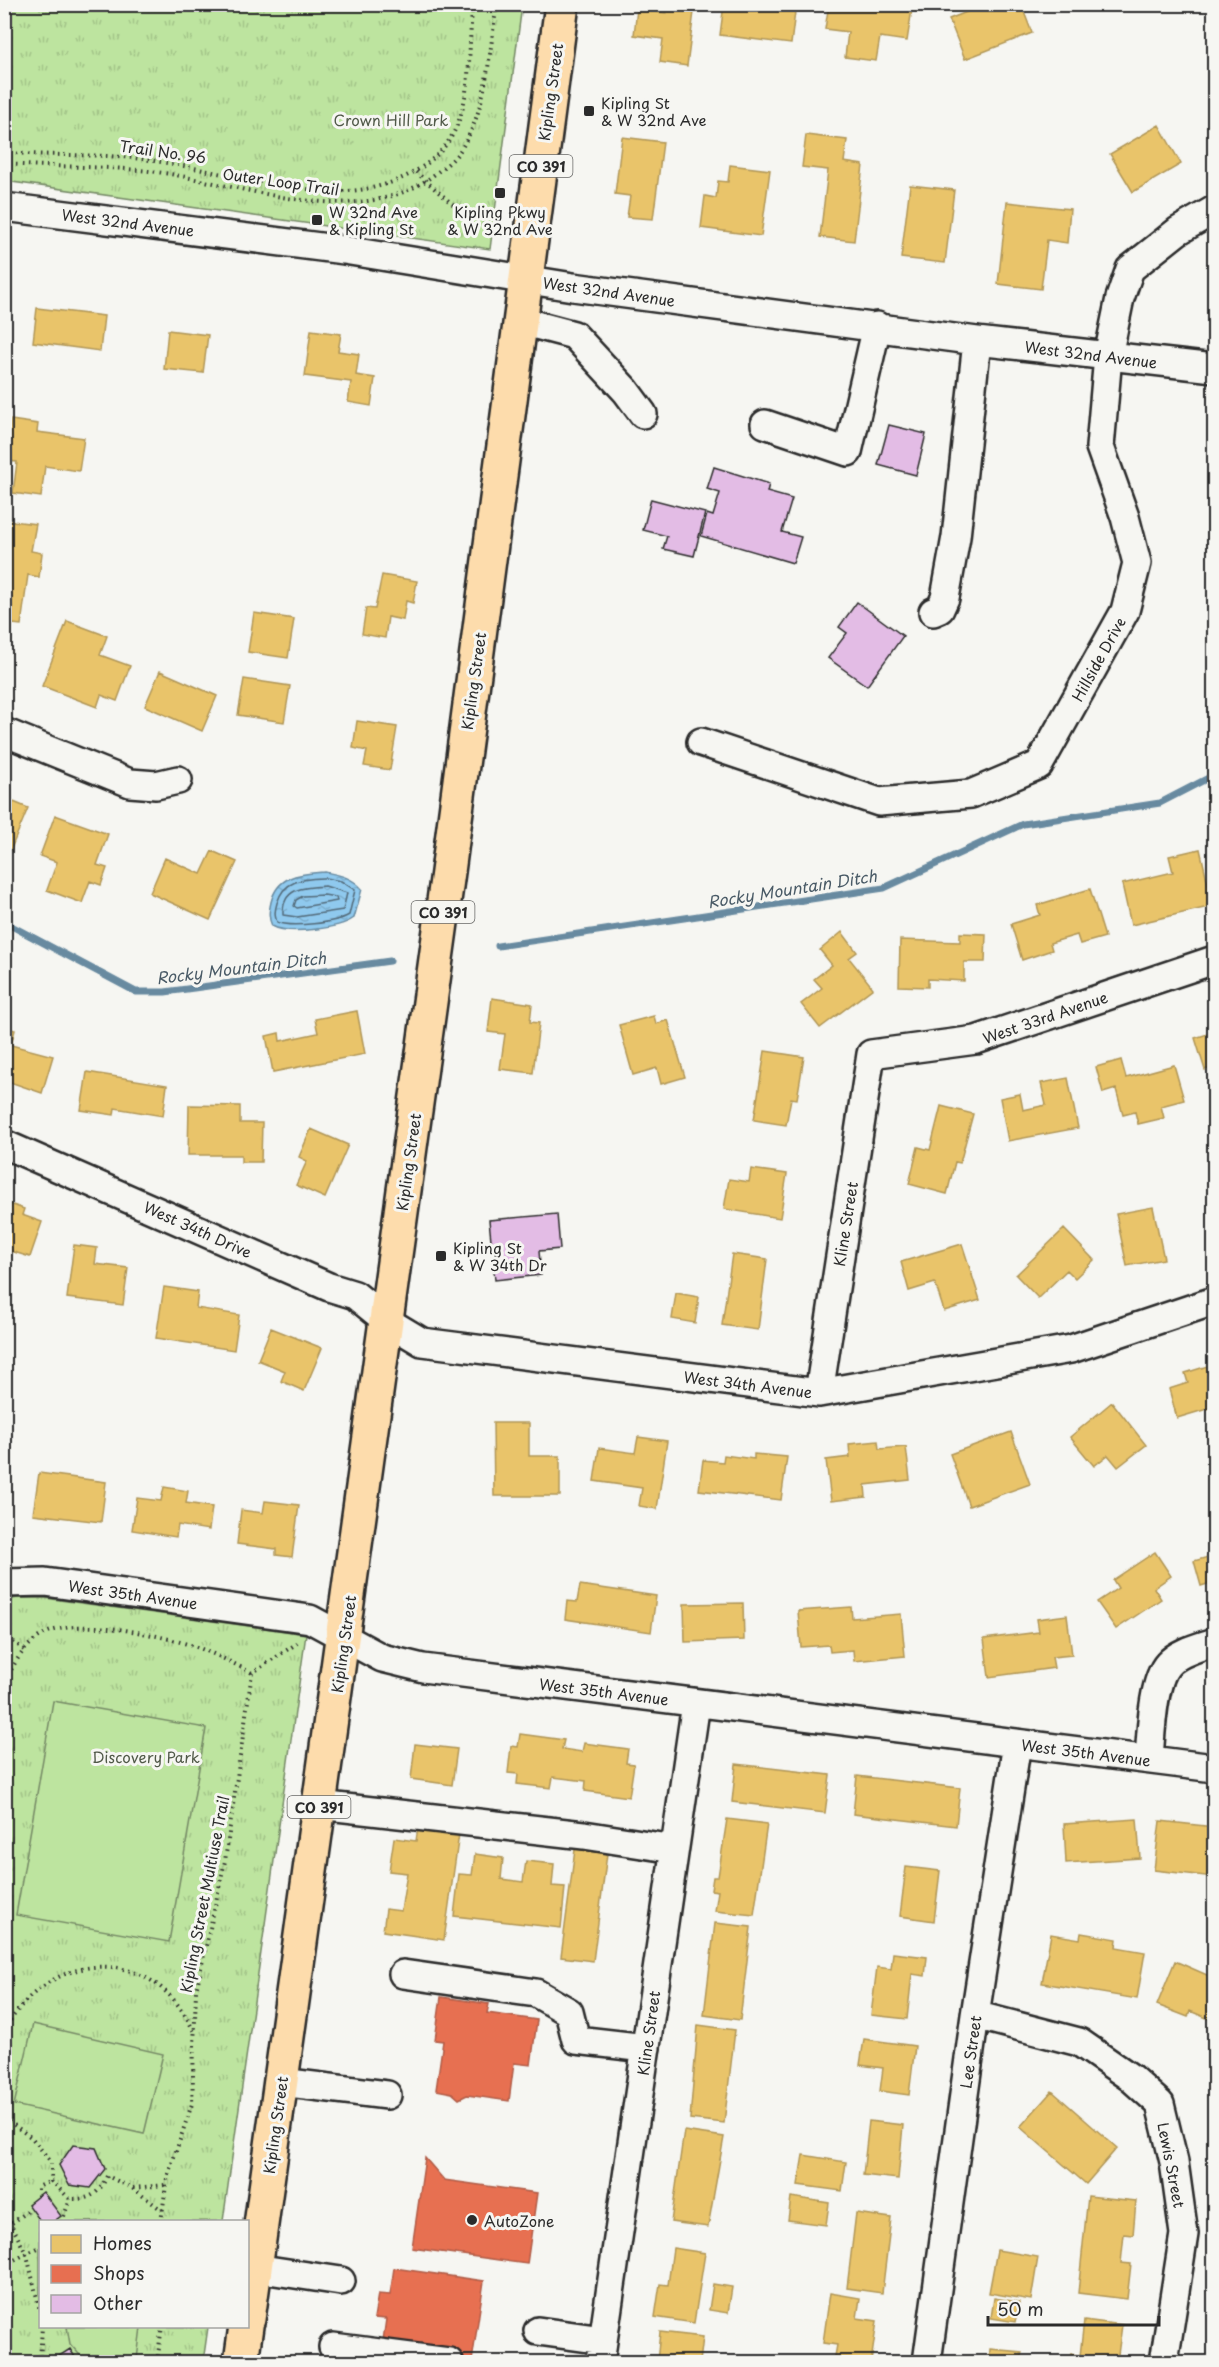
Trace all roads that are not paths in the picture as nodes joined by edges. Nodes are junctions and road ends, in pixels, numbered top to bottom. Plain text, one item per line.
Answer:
1 (562, 4) edge
2 (4, 207) edge
3 (1215, 210) edge
4 (526, 280) junction
5 (521, 321) junction
6 (877, 326) junction
7 (977, 341) junction
8 (1108, 356) junction
9 (1215, 368) edge
10 (643, 414) dead end
11 (765, 424) dead end
12 (933, 612) dead end
13 (4, 732) edge
14 (701, 742) dead end
15 (178, 780) dead end
16 (1215, 960) edge
17 (871, 1054) joint
18 (4, 1144) edge
19 (1215, 1300) edge
20 (387, 1321) junction
21 (819, 1393) junction
22 (4, 1582) edge
23 (344, 1639) junction
24 (1215, 1642) edge
25 (696, 1702) junction
26 (1017, 1743) junction
27 (1149, 1759) junction
28 (1215, 1768) edge
29 (319, 1805) junction
30 (674, 1849) junction
31 (403, 1974) dead end
32 (975, 2015) junction
33 (646, 2048) junction
34 (281, 2082) junction
35 (387, 2095) dead end
36 (255, 2268) junction
37 (341, 2281) dead end
38 (249, 2312) edge
39 (246, 2328) edge
40 (538, 2331) dead end
41 (333, 2347) dead end
42 (601, 2351) edge
43 (241, 2362) edge
44 (449, 2362) edge
45 (927, 2362) edge
46 (1164, 2362) edge

1 - 4 main road, Kipling Street / CO 391
2 - 4 street, West 32nd Avenue
3 - 8 street, Hillside Drive
4 - 5 main road, Kipling Street / CO 391
4 - 6 street, West 32nd Avenue
5 - 10 street
5 - 20 main road, Kipling Street / CO 391
6 - 7 street, West 32nd Avenue
6 - 11 street
7 - 8 street, West 32nd Avenue
7 - 12 street
8 - 9 street, West 32nd Avenue
8 - 14 street, Hillside Drive
13 - 15 street
16 - 17 street, West 33rd Avenue
17 - 21 street, Kline Street
18 - 20 street, West 34th Drive
19 - 21 street, West 34th Avenue
20 - 21 street, West 34th Avenue
20 - 23 main road, Kipling Street / CO 391
22 - 23 street, West 35th Avenue
23 - 25 street, West 35th Avenue
23 - 29 main road, Kipling Street / CO 391
24 - 27 street
25 - 26 street, West 35th Avenue
25 - 30 street, Kline Street
26 - 27 street, West 35th Avenue
26 - 32 street, Lee Street
27 - 28 street, West 35th Avenue
29 - 30 street
29 - 34 main road, Kipling Street / CO 391
30 - 33 street, Kline Street
31 - 33 street
32 - 45 street, Lee Street
32 - 46 street, Lewis Street
33 - 42 street, Kline Street
34 - 35 street
34 - 36 main road, Kipling Street / CO 391
36 - 37 street
36 - 38 main road, Kipling Street / CO 391
39 - 43 main road
40 - 42 street
41 - 44 street

